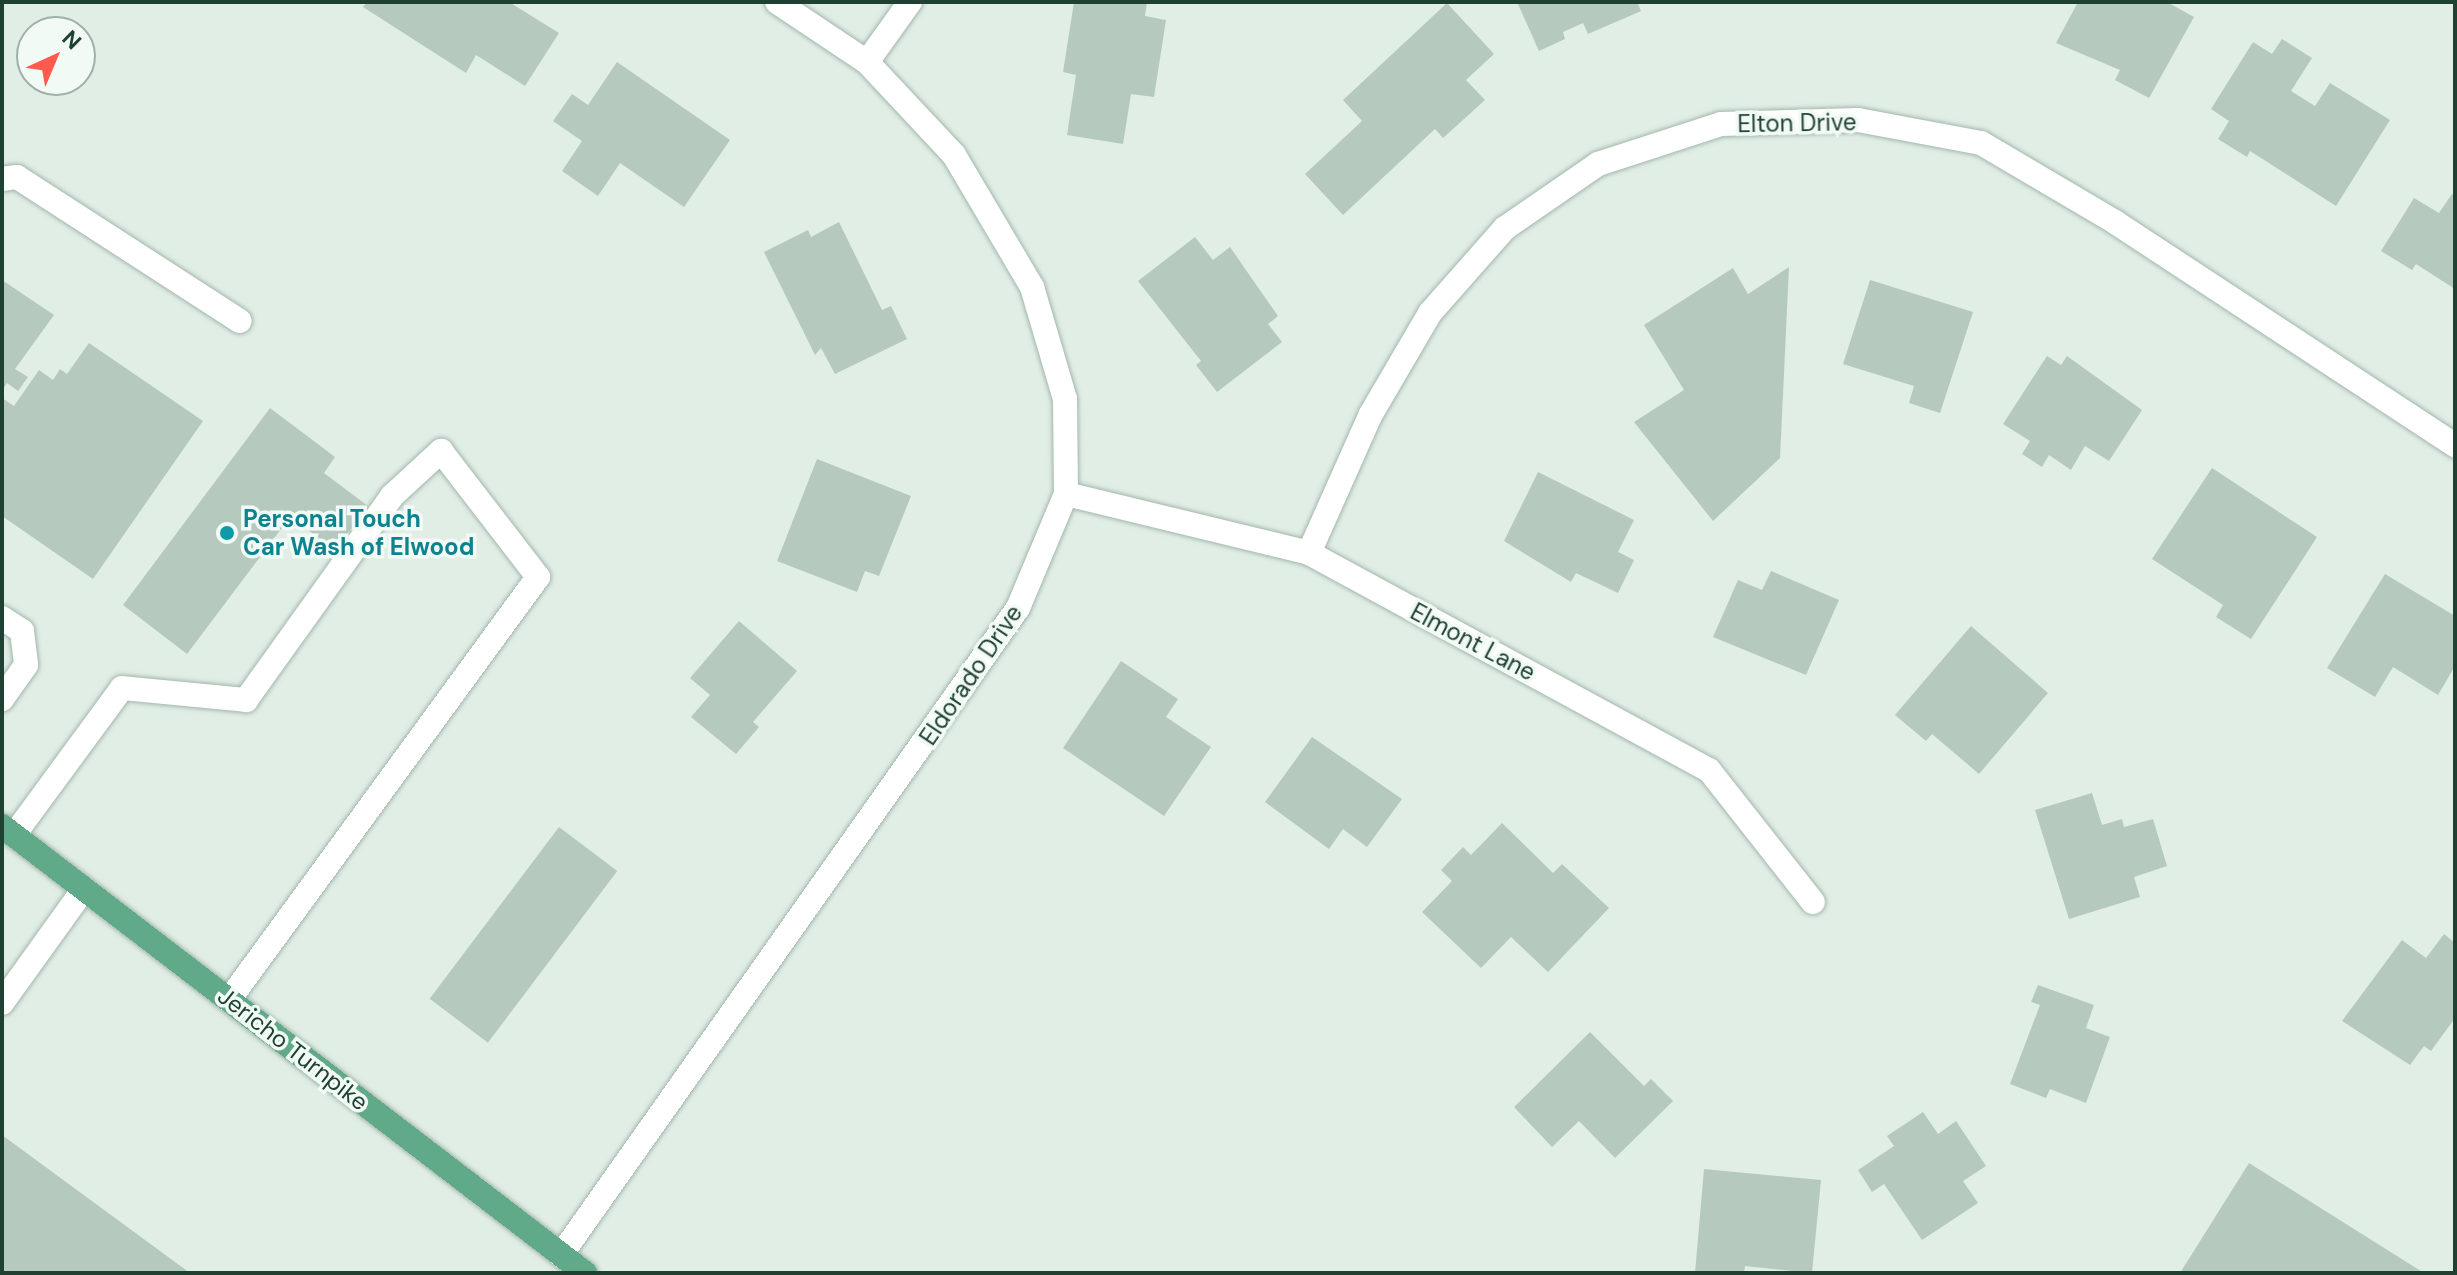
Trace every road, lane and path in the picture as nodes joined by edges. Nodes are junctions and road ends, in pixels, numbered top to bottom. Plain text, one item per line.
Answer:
1 (777, 2) edge
2 (910, 2) edge
3 (867, 62) junction
4 (2, 179) edge
5 (240, 321) dead end
6 (2455, 445) edge
7 (1066, 494) junction
8 (1309, 553) junction
9 (2, 618) edge
10 (2, 699) edge
11 (8, 830) edge
12 (84, 889) junction
13 (1813, 902) dead end
14 (229, 1000) junction
15 (2, 1003) edge
16 (561, 1255) junction
17 (585, 1273) edge

1 - 3 street, Eldorado Drive
2 - 3 street
3 - 7 street, Eldorado Drive
4 - 5 street
6 - 8 street, Elton Drive
7 - 8 street, Elmont Lane
7 - 16 street, Eldorado Drive
8 - 13 street, Elmont Lane
9 - 10 street
11 - 12 main road, Jericho Turnpike
11 - 14 street
12 - 14 main road, Jericho Turnpike
12 - 15 street
14 - 16 main road, Jericho Turnpike
16 - 17 main road, Jericho Turnpike

